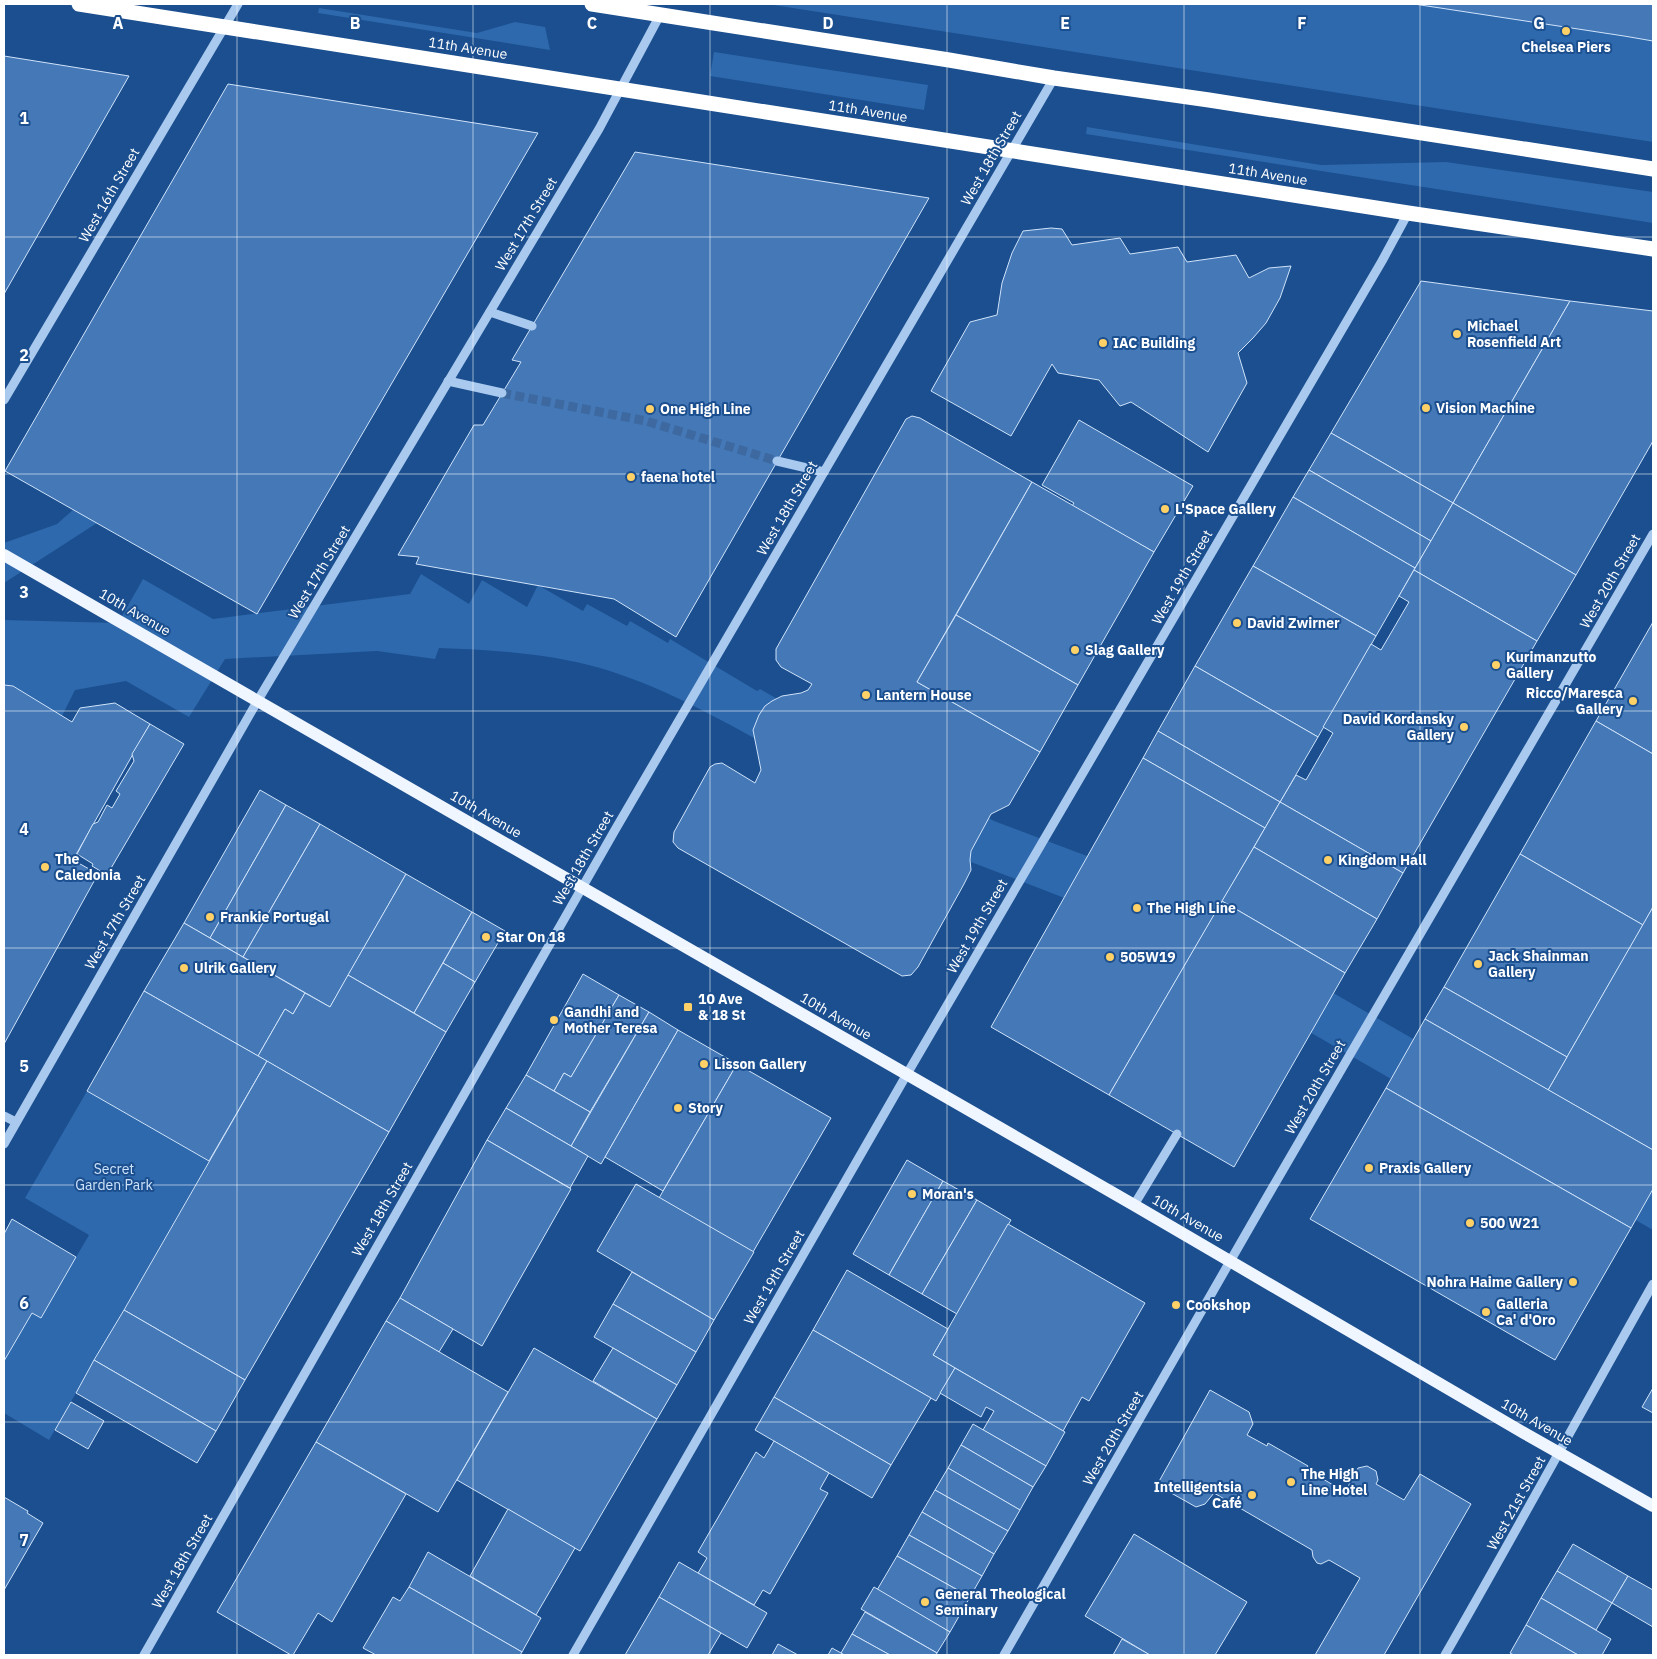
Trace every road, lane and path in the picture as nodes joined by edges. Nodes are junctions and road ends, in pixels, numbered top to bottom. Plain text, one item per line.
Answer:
1 (79, 4) edge
2 (238, 4) edge
3 (592, 4) edge
4 (660, 14) junction
5 (223, 26) junction
6 (1054, 78) junction
7 (622, 88) junction
8 (1012, 150) junction
9 (1653, 170) edge
10 (1408, 213) junction
11 (1653, 249) edge
12 (490, 312) junction
13 (532, 326) dead end
14 (448, 382) junction
15 (502, 393) tunnel mouth
16 (4, 400) edge
17 (777, 461) tunnel mouth
18 (824, 472) junction
19 (1653, 534) edge
20 (4, 555) edge
21 (258, 700) junction
22 (582, 887) junction
23 (907, 1074) junction
24 (4, 1116) edge
25 (16, 1122) junction
26 (1177, 1134) dead end
27 (4, 1144) edge
28 (1134, 1204) junction
29 (1231, 1261) junction
30 (1653, 1284) edge
31 (1560, 1452) junction
32 (1653, 1506) edge
33 (144, 1655) edge
34 (573, 1655) edge
35 (1004, 1655) edge
36 (1445, 1655) edge

1 - 5 highway, 11th Avenue
2 - 5 street, West 16th Street
3 - 4 highway
4 - 6 highway
4 - 7 street, West 17th Street
5 - 7 highway, 11th Avenue
5 - 16 street, West 16th Street
6 - 8 street, West 18th Street
6 - 9 highway
7 - 8 highway, 11th Avenue
7 - 12 street, West 17th Street
8 - 10 highway, 11th Avenue
8 - 18 street, West 18th Street
10 - 11 highway, 11th Avenue
10 - 23 street, West 19th Street
12 - 13 street
12 - 14 street, West 17th Street
14 - 15 street
14 - 21 street, West 17th Street
17 - 18 street
18 - 22 street, West 18th Street
19 - 29 street, West 20th Street
20 - 21 main road, 10th Avenue
21 - 22 main road, 10th Avenue
21 - 25 street, West 17th Street
22 - 23 main road, 10th Avenue
22 - 33 street, West 18th Street
23 - 28 main road, 10th Avenue
23 - 34 street, West 19th Street
24 - 25 street
25 - 27 street, West 17th Street
26 - 28 street
28 - 29 main road, 10th Avenue
29 - 31 main road, 10th Avenue
29 - 35 street, West 20th Street
30 - 31 street, West 21st Street
31 - 32 main road, 10th Avenue
31 - 36 street, West 21st Street

